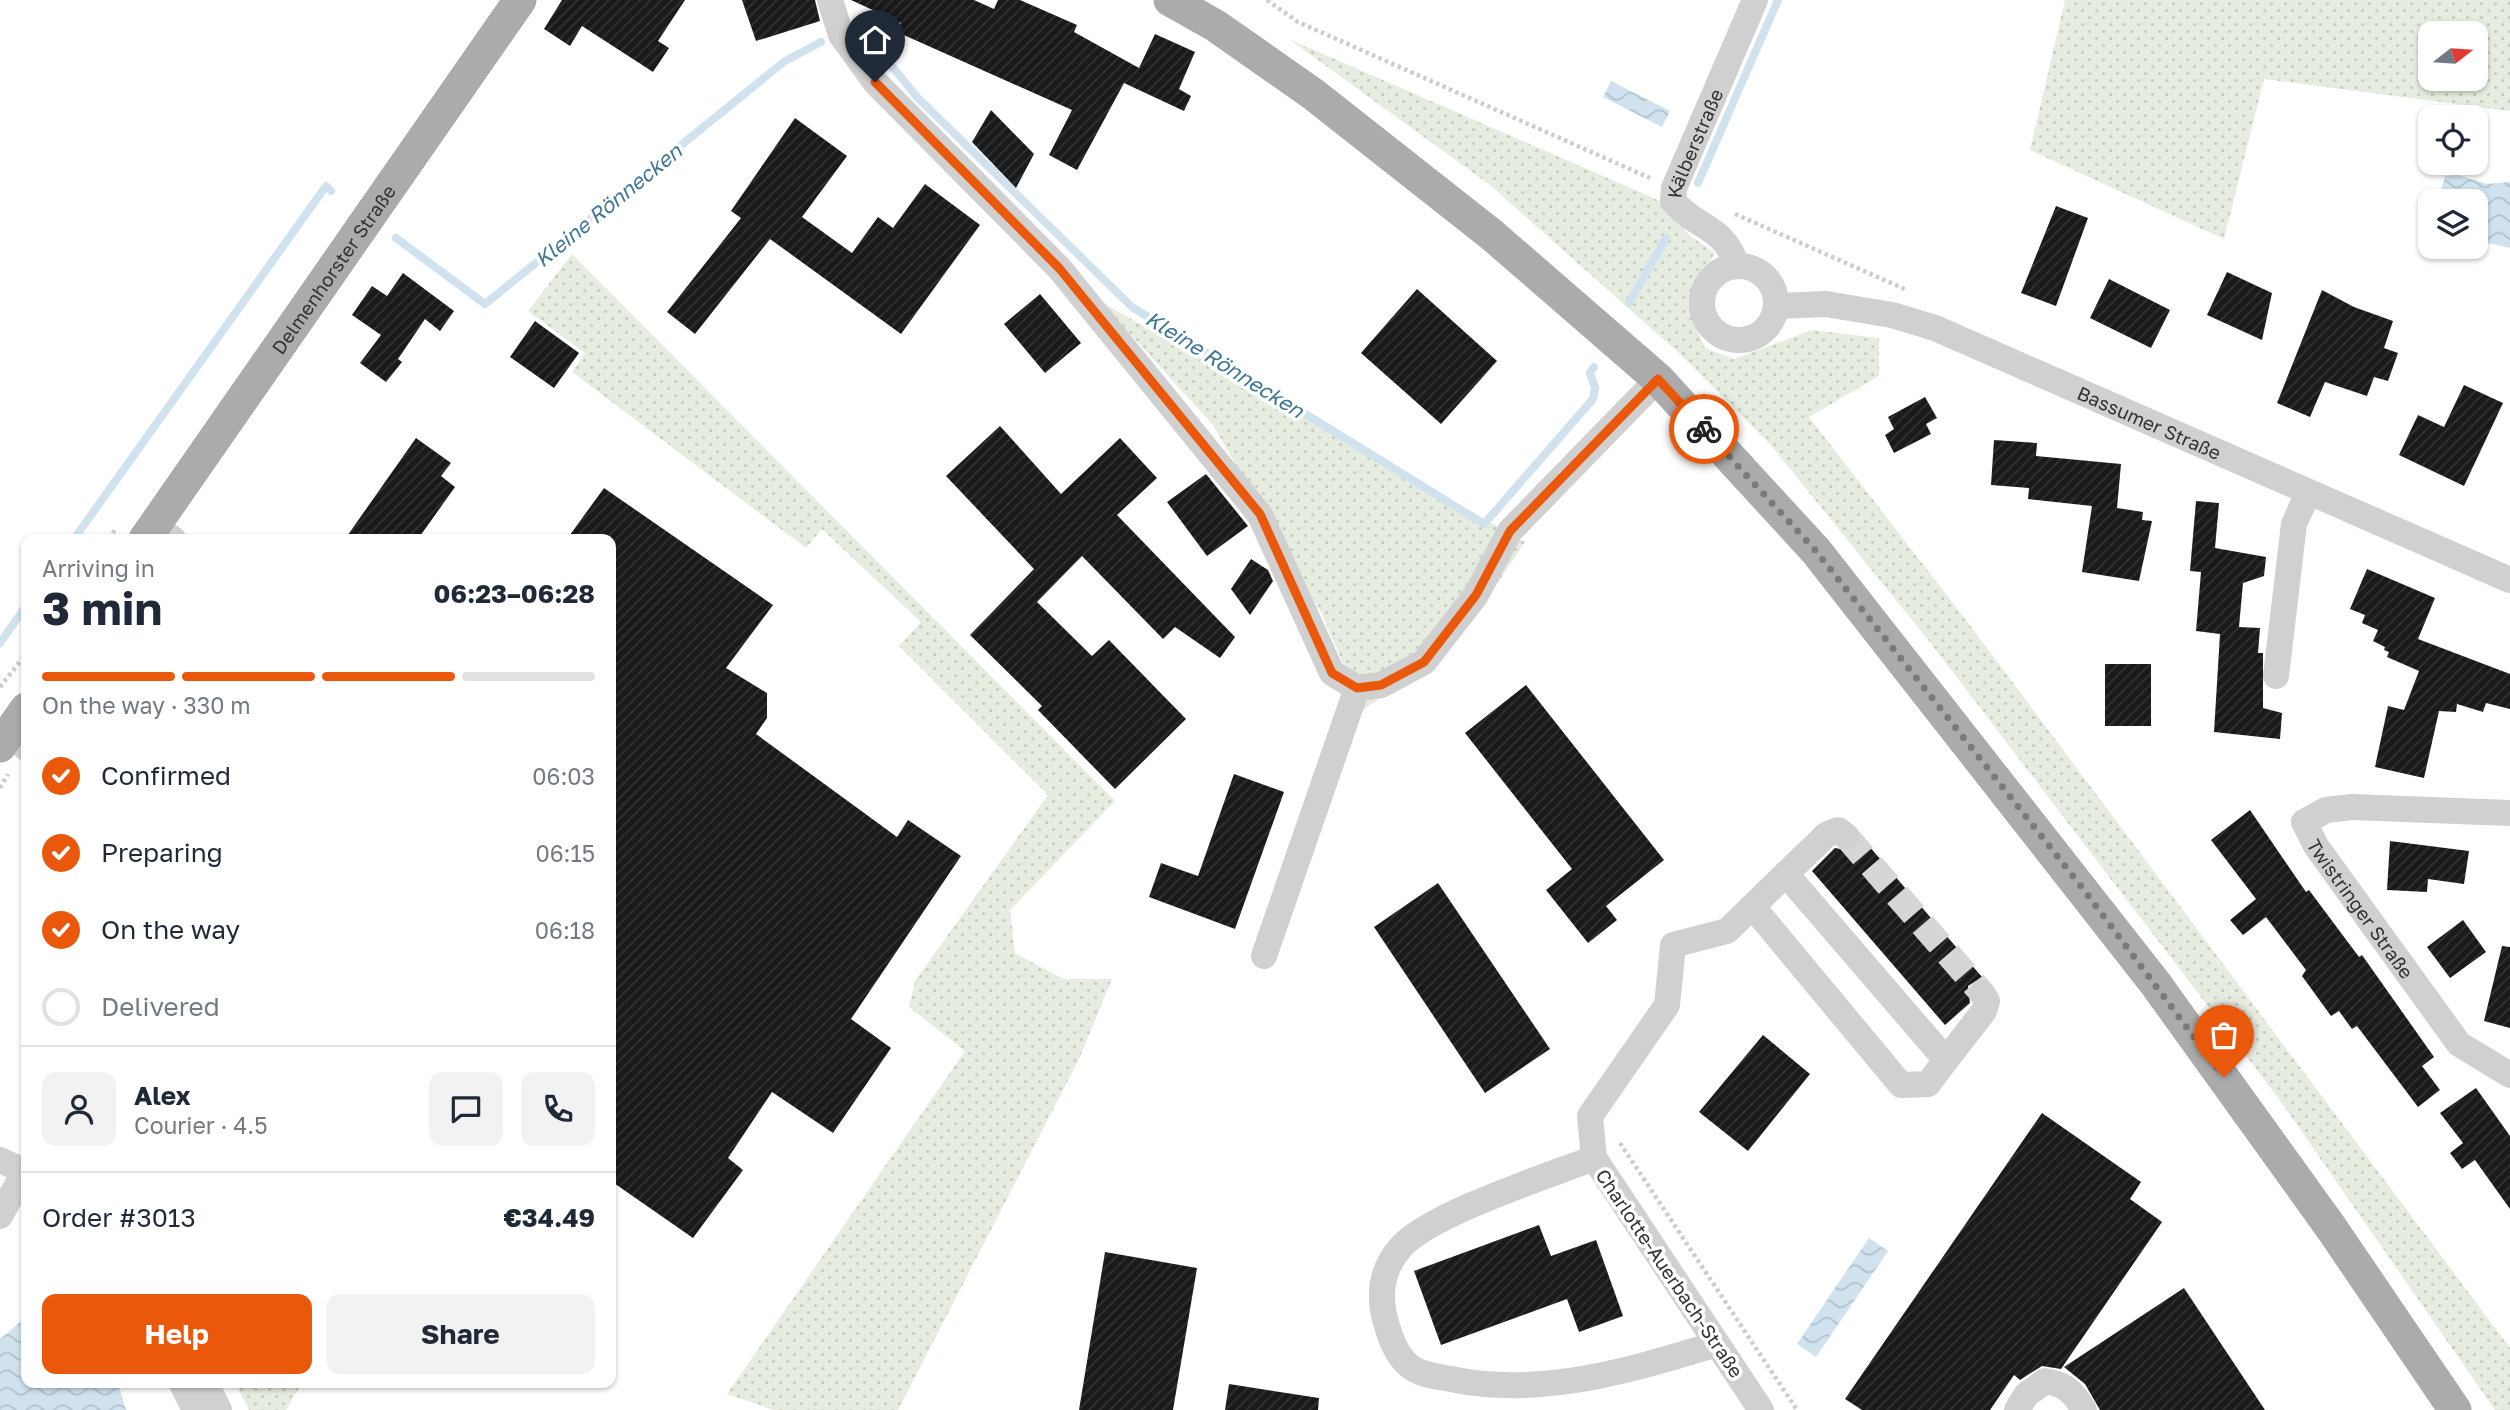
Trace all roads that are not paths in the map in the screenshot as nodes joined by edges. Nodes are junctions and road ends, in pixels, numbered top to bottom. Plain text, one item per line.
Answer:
1 (520, 0) edge
2 (830, 0) edge
3 (1170, 0) edge
4 (1755, 0) edge
5 (1737, 265) junction
6 (1776, 306) junction
7 (1658, 379) junction
8 (2308, 493) junction
9 (158, 534) edge
10 (2510, 580) edge
11 (2276, 676) dead end
12 (1357, 688) junction
13 (2510, 813) edge
14 (1846, 836) dead end
15 (1786, 874) junction
16 (1753, 906) junction
17 (1264, 956) dead end
18 (1982, 993) dead end
19 (1946, 1060) junction
20 (2510, 1075) edge
21 (1594, 1158) junction
22 (0, 1160) edge
23 (19, 1181) edge
24 (0, 1216) edge
25 (1717, 1344) junction
26 (184, 1388) edge
27 (208, 1388) edge
28 (195, 1410) edge
29 (219, 1410) edge
30 (1761, 1410) edge
31 (2017, 1410) edge
32 (2084, 1410) edge
33 (2455, 1410) edge

1 - 9 main road, Delmenhorster Straße
2 - 12 street
3 - 7 main road
4 - 5 street, Kälberstraße
5 - 6 street
5 - 6 street
6 - 8 street, Bassumer Straße
7 - 12 street
7 - 33 main road
8 - 10 street, Bassumer Straße
8 - 11 street
12 - 17 street
13 - 20 street, Twistringer Straße
14 - 15 street
15 - 16 street
15 - 19 street
16 - 19 street
16 - 21 street, Charlotte-Auerbach-Straße
18 - 19 street
21 - 25 street, Charlotte-Auerbach-Straße
21 - 25 street
22 - 23 street
23 - 24 street
25 - 30 street, Charlotte-Auerbach-Straße
26 - 28 street
27 - 29 street
31 - 32 street

